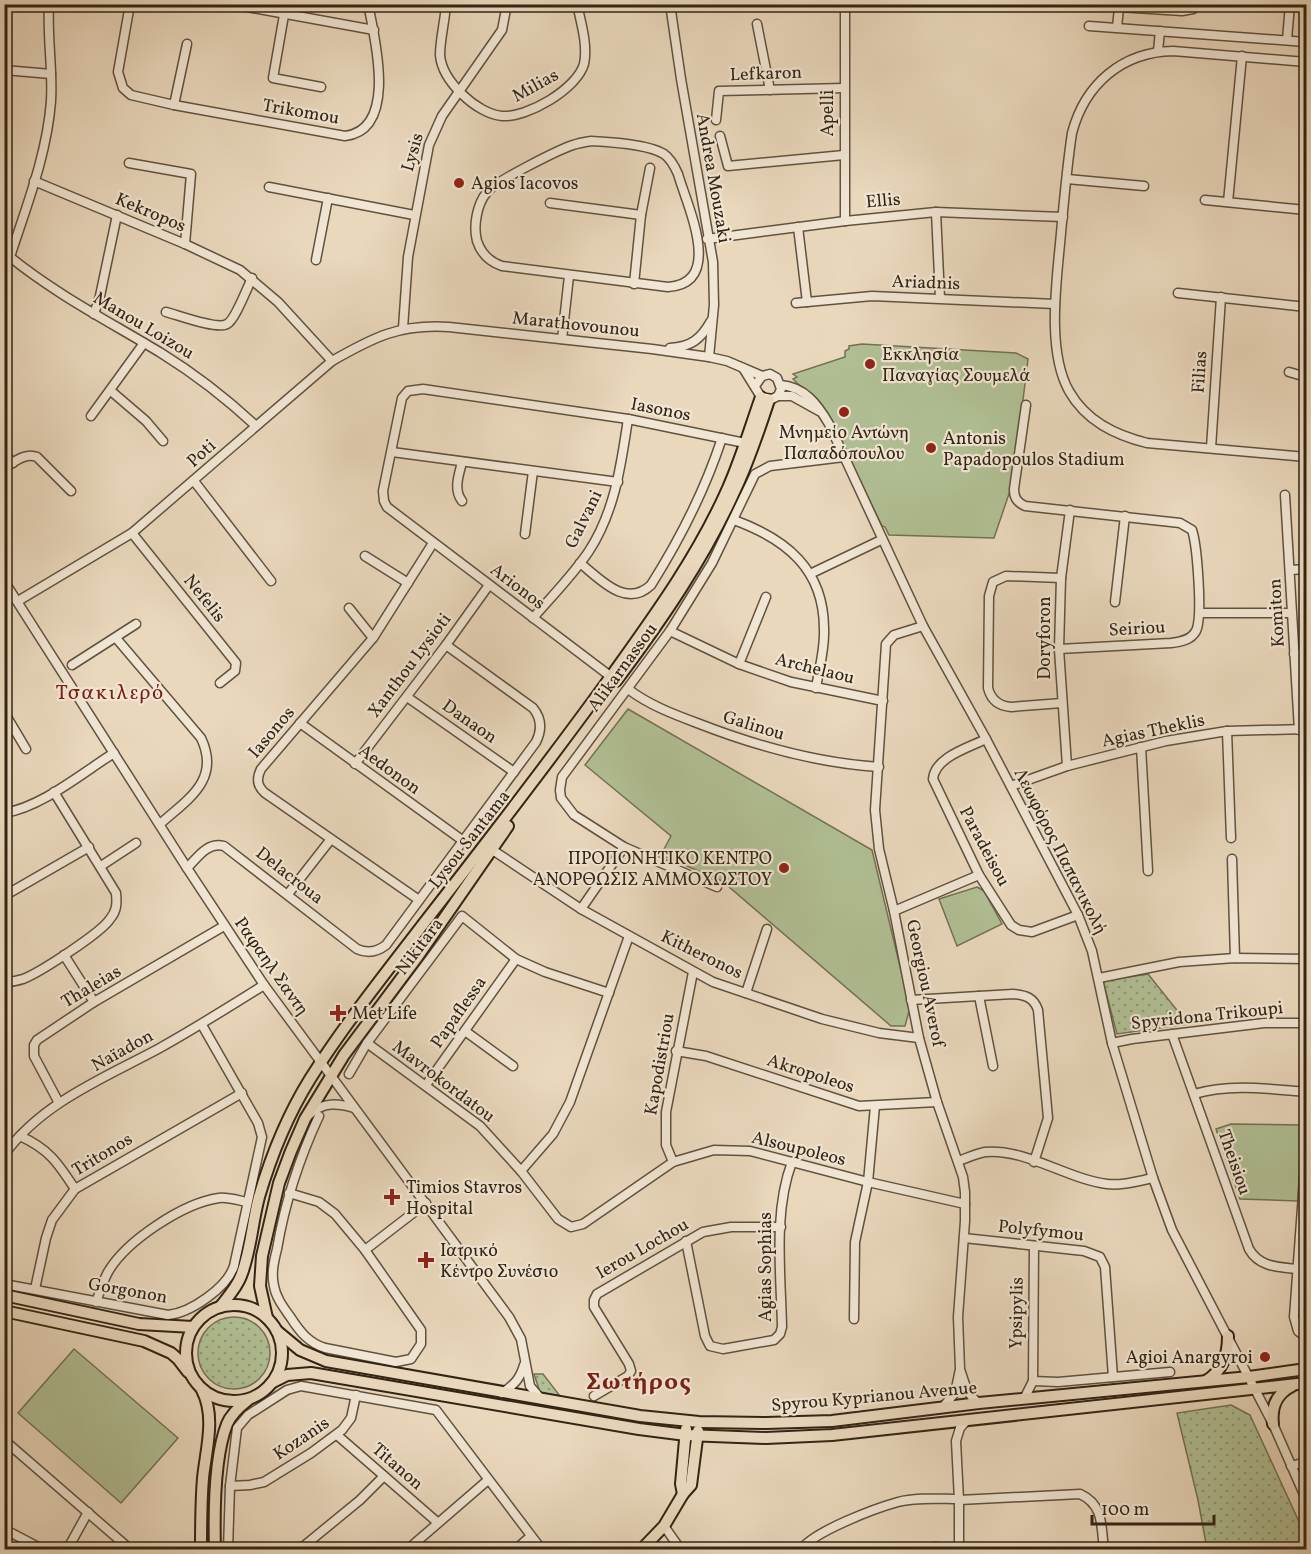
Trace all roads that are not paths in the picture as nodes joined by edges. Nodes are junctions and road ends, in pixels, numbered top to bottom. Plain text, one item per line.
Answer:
1 (49, 4) edge
2 (130, 4) edge
3 (231, 4) edge
4 (368, 4) edge
5 (446, 4) edge
6 (507, 4) edge
7 (577, 4) edge
8 (670, 4) edge
9 (844, 4) edge
10 (1290, 4) edge
11 (1087, 5) edge
12 (1196, 7) edge
13 (1119, 8) junction
14 (284, 15) junction
15 (758, 24) dead end
16 (1089, 26) dead end
17 (1117, 27) junction
18 (374, 30) junction
19 (1160, 31) junction
20 (1287, 40) junction
21 (1306, 42) edge
22 (187, 44) dead end
23 (1158, 51) junction
24 (1242, 56) junction
25 (1306, 62) edge
26 (4, 70) edge
27 (51, 74) junction
28 (321, 87) dead end
29 (844, 88) junction
30 (770, 90) junction
31 (459, 93) junction
32 (174, 105) junction
33 (716, 120) dead end
34 (720, 136) dead end
35 (844, 155) junction
36 (129, 163) dead end
37 (650, 168) dead end
38 (1066, 178) junction
39 (34, 181) junction
40 (1144, 186) dead end
41 (269, 187) dead end
42 (328, 198) junction
43 (1205, 200) dead end
44 (1228, 202) junction
45 (550, 203) dead end
46 (1306, 210) edge
47 (936, 212) junction
48 (117, 215) junction
49 (414, 215) junction
50 (641, 215) junction
51 (1063, 217) junction
52 (845, 221) junction
53 (798, 227) junction
54 (707, 239) junction
55 (185, 244) junction
56 (316, 260) dead end
57 (7, 261) edge
58 (569, 276) junction
59 (252, 278) junction
60 (634, 284) junction
61 (1178, 293) dead end
62 (1221, 297) junction
63 (940, 298) junction
64 (807, 302) junction
65 (796, 303) dead end
66 (1055, 304) junction
67 (1306, 307) edge
68 (166, 312) dead end
69 (94, 314) junction
70 (713, 318) junction
71 (403, 328) junction
72 (562, 339) junction
73 (144, 343) junction
74 (652, 349) junction
75 (709, 357) junction
76 (332, 361) junction
77 (743, 368) junction
78 (1289, 372) dead end
79 (762, 376) junction
80 (1306, 377) edge
81 (781, 385) junction
82 (755, 386) junction
83 (111, 391) junction
84 (769, 398) junction
85 (1026, 405) dead end
86 (819, 411) junction
87 (92, 416) dead end
88 (628, 419) junction
89 (256, 426) junction
90 (722, 438) junction
91 (163, 441) dead end
92 (745, 443) junction
93 (1211, 448) junction
94 (392, 452) junction
95 (4, 454) edge
96 (844, 457) junction
97 (1306, 457) edge
98 (462, 462) junction
99 (13, 463) junction
100 (4, 468) edge
101 (533, 471) junction
102 (194, 481) junction
103 (618, 482) junction
104 (71, 490) dead end
105 (1284, 495) dead end
106 (462, 501) dead end
107 (1070, 510) junction
108 (1125, 516) junction
109 (399, 517) joint
110 (734, 520) junction
111 (132, 532) junction
112 (525, 534) dead end
113 (881, 540) junction
114 (433, 543) junction
115 (365, 556) dead end
116 (580, 563) junction
117 (1306, 569) edge
118 (1290, 570) junction
119 (810, 574) junction
120 (1061, 578) junction
121 (4, 581) edge
122 (271, 581) dead end
123 (408, 582) junction
124 (489, 585) junction
125 (766, 597) dead end
126 (18, 601) junction
127 (1115, 602) dead end
128 (349, 608) dead end
129 (1200, 613) junction
130 (1291, 613) junction
131 (533, 618) junction
132 (136, 624) dead end
133 (923, 626) junction
134 (670, 631) junction
135 (116, 638) junction
136 (373, 638) junction
137 (446, 645) junction
138 (1059, 649) junction
139 (1294, 654) junction
140 (1306, 654) edge
141 (739, 664) junction
142 (72, 665) dead end
143 (614, 678) junction
144 (220, 683) dead end
145 (816, 688) junction
146 (628, 689) junction
147 (407, 697) junction
148 (883, 701) junction
149 (1062, 703) junction
150 (4, 712) edge
151 (300, 723) junction
152 (1303, 730) edge
153 (1227, 731) junction
154 (986, 739) junction
155 (1141, 747) junction
156 (26, 749) dead end
157 (114, 753) junction
158 (355, 764) junction
159 (1067, 766) junction
160 (879, 767) junction
161 (514, 772) junction
162 (1011, 786) junction
163 (54, 792) junction
164 (4, 813) edge
165 (160, 824) junction
166 (1231, 838) dead end
167 (331, 839) junction
168 (462, 840) junction
169 (136, 843) dead end
170 (89, 847) junction
171 (488, 847) junction
172 (624, 847) junction
173 (1232, 859) dead end
174 (100, 866) junction
175 (187, 868) junction
176 (1148, 872) dead end
177 (979, 875) junction
178 (717, 887) dead end
179 (288, 894) junction
180 (4, 897) edge
181 (419, 900) junction
182 (581, 909) junction
183 (894, 911) junction
184 (1078, 915) junction
185 (224, 926) junction
186 (767, 928) dead end
187 (629, 936) junction
188 (64, 955) junction
189 (1235, 958) junction
190 (516, 959) junction
191 (1306, 959) edge
192 (693, 972) junction
193 (1099, 978) junction
194 (4, 982) edge
195 (264, 985) junction
196 (609, 993) junction
197 (746, 993) junction
198 (979, 996) junction
199 (911, 1000) junction
200 (94, 1002) junction
201 (1306, 1023) edge
202 (202, 1024) junction
203 (465, 1031) junction
204 (1172, 1034) junction
205 (919, 1038) junction
206 (367, 1043) junction
207 (1112, 1043) junction
208 (676, 1051) junction
209 (320, 1063) junction
210 (513, 1066) dead end
211 (993, 1066) dead end
212 (348, 1074) dead end
213 (331, 1075) junction
214 (426, 1085) junction
215 (1306, 1092) edge
216 (242, 1093) junction
217 (1194, 1094) junction
218 (938, 1102) junction
219 (59, 1103) junction
220 (875, 1106) junction
221 (354, 1108) junction
222 (319, 1116) dead end
223 (305, 1119) junction
224 (21, 1136) junction
225 (1306, 1153) edge
226 (4, 1155) edge
227 (673, 1161) junction
228 (958, 1161) junction
229 (792, 1162) junction
230 (1034, 1162) junction
231 (1306, 1166) edge
232 (521, 1171) junction
233 (1153, 1178) junction
234 (868, 1182) junction
235 (75, 1189) junction
236 (289, 1193) junction
237 (247, 1202) junction
238 (426, 1203) junction
239 (965, 1204) junction
240 (571, 1227) joint
241 (781, 1227) junction
242 (964, 1238) junction
243 (686, 1241) junction
244 (1034, 1246) junction
245 (364, 1250) junction
246 (1297, 1269) junction
247 (4, 1284) edge
248 (35, 1289) junction
249 (4, 1295) edge
250 (96, 1302) junction
251 (220, 1307) junction
252 (4, 1311) edge
253 (267, 1318) junction
254 (854, 1319) dead end
255 (193, 1327) junction
256 (277, 1331) junction
257 (1228, 1336) junction
258 (1306, 1337) edge
259 (525, 1359) junction
260 (960, 1369) junction
261 (1163, 1369) dead end
262 (1306, 1369) edge
263 (1113, 1377) junction
264 (1248, 1377) junction
265 (194, 1379) junction
266 (1033, 1381) junction
267 (1206, 1381) junction
268 (273, 1382) junction
269 (1306, 1383) edge
270 (1295, 1385) junction
271 (201, 1388) junction
272 (1255, 1390) junction
273 (502, 1393) junction
274 (356, 1395) junction
275 (594, 1396) dead end
276 (249, 1399) junction
277 (1024, 1399) junction
278 (541, 1400) junction
279 (979, 1403) junction
280 (942, 1408) junction
281 (687, 1420) junction
282 (967, 1420) junction
283 (699, 1422) junction
284 (942, 1424) junction
285 (1274, 1424) junction
286 (337, 1435) junction
287 (686, 1435) junction
288 (698, 1436) junction
289 (4, 1440) edge
290 (956, 1441) junction
291 (1306, 1462) edge
292 (1291, 1466) junction
293 (384, 1476) junction
294 (488, 1480) junction
295 (230, 1486) junction
296 (683, 1494) junction
297 (1306, 1499) edge
298 (959, 1500) junction
299 (88, 1512) junction
300 (437, 1522) junction
301 (664, 1526) junction
302 (4, 1529) edge
303 (531, 1536) junction
304 (959, 1549) edge
305 (44, 1550) edge
306 (67, 1550) edge
307 (131, 1550) edge
308 (201, 1550) edge
309 (215, 1550) edge
310 (228, 1550) edge
311 (299, 1550) edge
312 (406, 1550) edge
313 (515, 1550) edge
314 (542, 1550) edge
315 (641, 1550) edge
316 (681, 1550) edge
317 (801, 1550) edge
318 (916, 1550) edge
319 (1104, 1550) edge

1 - 27 street
2 - 32 street, Trikomou
3 - 14 street
4 - 18 street, Trikomou
5 - 31 street, Milias
6 - 31 street, Lysis
7 - 31 street, Milias
8 - 54 street, Andrea Mouzaki
9 - 29 street, Apelli
10 - 20 street
11 - 13 street
12 - 13 street
13 - 17 street
14 - 18 street
14 - 28 street
15 - 30 street
16 - 17 street
17 - 19 street
18 - 32 street, Trikomou
19 - 20 street
19 - 23 street
20 - 21 street
22 - 32 street
23 - 24 street
23 - 38 street
24 - 25 street
24 - 44 street
26 - 27 street
27 - 39 street
29 - 30 street, Lefkaron
29 - 35 street, Apelli
30 - 33 street, Lefkaron
31 - 49 street, Lysis
34 - 35 street
35 - 52 street, Apelli
36 - 55 street
37 - 50 street
38 - 40 street
38 - 51 street
39 - 48 street, Kekropos
39 - 57 street
41 - 42 street
42 - 49 street
42 - 56 street
43 - 44 street
44 - 46 street
45 - 50 street
47 - 51 street, Ellis
47 - 52 street, Ellis
47 - 63 street
48 - 55 street, Kekropos
48 - 69 street
49 - 71 street, Lysis
50 - 60 street
51 - 66 street
52 - 53 street, Ellis
53 - 54 street, Ellis
53 - 64 street
54 - 70 street, Andrea Mouzaki
55 - 59 street, Kekropos
57 - 69 street, Manou Loizou
58 - 60 street
58 - 60 street
58 - 72 street
59 - 68 street
59 - 76 street, Kekropos
61 - 62 street
62 - 67 street
62 - 93 street, Filias
63 - 64 street, Ariadnis
63 - 66 street, Ariadnis
64 - 65 street, Ariadnis
66 - 93 street
69 - 73 street, Manou Loizou
70 - 74 street
70 - 75 street, Andrea Mouzaki
71 - 72 street, Marathovounou
71 - 76 street, Poti
72 - 74 street, Marathovounou
73 - 83 street
73 - 89 street, Manou Loizou
74 - 75 street, Marathovounou
75 - 77 street, Marathovounou
76 - 89 street, Poti
77 - 79 street, Marathovounou
77 - 82 street
78 - 80 street
79 - 81 street
79 - 82 street
81 - 84 street
81 - 86 street, Λεωφόρος Παπανικολή
82 - 84 street
83 - 87 street
83 - 91 street
84 - 86 street, Λεωφόρος Παπανικολή
84 - 92 main road, Lysou Santama
84 - 143 main road, Lysou Santama
85 - 107 street
86 - 96 street, Λεωφόρος Παπανικολή
88 - 90 street, Iasonos
88 - 94 street, Iasonos
88 - 103 street, Galvani
89 - 102 street, Poti
90 - 92 street, Iasonos
90 - 116 street
92 - 143 main road, Lysou Santama
93 - 97 street
94 - 98 street
94 - 109 street, Iasonos
95 - 99 street
96 - 110 street, Alikarnassou
96 - 113 street, Λεωφόρος Παπανικολή
98 - 101 street
98 - 106 street
99 - 100 street
99 - 104 street
101 - 103 street
101 - 112 street
102 - 111 street, Poti
102 - 122 street
103 - 116 street, Galvani
105 - 118 street, Komiton
107 - 108 street
107 - 120 street, Doryforon
108 - 127 street
108 - 129 street
109 - 114 street, Arionos
110 - 119 street
110 - 134 street, Alikarnassou
111 - 126 street, Poti
111 - 144 street, Nefelis
113 - 119 street
113 - 133 street, Λεωφόρος Παπανικολή
114 - 123 street, Iasonos
114 - 124 street, Arionos
115 - 123 street
116 - 131 street, Galvani
117 - 118 street
118 - 130 street, Komiton
119 - 145 street
120 - 138 street, Doryforon
120 - 149 street
121 - 126 street, Ραφαηλ Σαντη
123 - 136 street, Iasonos
124 - 131 street, Arionos
124 - 137 street, Xanthou Lysioti
125 - 141 street
126 - 157 street, Ραφαηλ Σαντη
128 - 136 street
129 - 130 street
129 - 138 street, Seiriou
130 - 139 street, Komiton
131 - 143 street, Arionos
132 - 135 street
133 - 148 street, Georgiou Averof
133 - 154 street, Λεωφόρος Παπανικολή
134 - 141 street, Archelaou
134 - 146 street, Alikarnassou
135 - 142 street
135 - 165 street
136 - 151 street, Iasonos
137 - 147 street, Xanthou Lysioti
137 - 161 street
138 - 149 street, Doryforon
139 - 140 street
139 - 152 street, Komiton
141 - 145 street, Archelaou
143 - 171 main road, Lysou Santama
145 - 148 street, Archelaou
146 - 160 street, Galinou
146 - 172 street, Alikarnassou
147 - 158 street, Xanthou Lysioti
147 - 161 street, Danaon
148 - 160 street, Georgiou Averof
149 - 159 street, Doryforon
150 - 156 street
151 - 158 street, Aedonon
151 - 167 street, Iasonos
152 - 153 street, Agias Theklis
153 - 155 street, Agias Theklis
153 - 166 street
154 - 162 street, Λεωφόρος Παπανικολή
154 - 177 street, Paradeisou
155 - 159 street, Agias Theklis
155 - 176 street
157 - 163 street
157 - 165 street, Ραφαηλ Σαντη
158 - 168 street, Aedonon
159 - 162 street, Agias Theklis
160 - 183 street, Georgiou Averof
161 - 168 street
162 - 184 street, Λεωφόρος Παπανικολή
163 - 164 street
163 - 170 street
165 - 175 street, Ραφαηλ Σαντη
167 - 179 street
167 - 181 street, Iasonos
168 - 181 street
169 - 174 street
170 - 174 street
170 - 180 street
171 - 182 street, Kitheronos
171 - 209 main road, Lysou Santama
171 - 213 main road, Lysou Santama
172 - 178 street, Alikarnassou
172 - 182 street
173 - 189 street
174 - 188 street
175 - 179 street, Delacroua
175 - 185 street, Ραφαηλ Σαντη
177 - 183 street
177 - 184 street, Paradeisou
179 - 181 street, Delacroua
182 - 187 street, Kitheronos
183 - 199 street, Georgiou Averof
184 - 193 street, Λεωφόρος Παπανικολή
185 - 195 street, Ραφαηλ Σαντη
185 - 200 street, Thaleias
186 - 197 street
187 - 192 street, Kitheronos
187 - 196 street
188 - 194 street
188 - 200 street
189 - 191 street
189 - 193 street
190 - 196 street, Nikitara
190 - 203 street, Papaflessa
190 - 206 street, Nikitara
192 - 197 street, Kitheronos
192 - 208 street, Kapodistriou
193 - 207 street, Λεωφόρος Παπανικολή
195 - 202 street, Naïadon
195 - 209 street, Ραφαηλ Σαντη
196 - 232 street
197 - 205 street, Kitheronos
198 - 199 street
198 - 211 street
198 - 230 street
199 - 205 street, Georgiou Averof
200 - 219 street, Thaleias
201 - 204 street, Spyridona Trikoupi
202 - 216 street
202 - 219 street, Naïadon
203 - 210 street
203 - 214 street, Papaflessa
204 - 207 street, Spyridona Trikoupi
204 - 217 street, Theisiou
205 - 218 street, Georgiou Averof
206 - 212 street, Nikitara
206 - 214 street, Mavrokordatou
207 - 233 street, Λεωφόρος Παπανικολή
208 - 220 street, Akropoleos
208 - 227 street, Kapodistriou
209 - 213 street, Ραφαηλ Σαντη
209 - 251 main road, Lysou Santama
213 - 221 street, Ραφαηλ Σαντη
213 - 223 main road, Lysou Santama
214 - 232 street, Mavrokordatou
215 - 217 street
216 - 235 street, Tritonos
216 - 237 street, Gorgonon
217 - 246 street, Theisiou
218 - 220 street, Akropoleos
218 - 228 street, Georgiou Averof
219 - 224 street, Naïadon
220 - 234 street
221 - 223 street
221 - 238 street, Ραφαηλ Σαντη
222 - 236 street
223 - 253 main road, Lysou Santama
224 - 226 street, Naïadon
224 - 235 street
225 - 231 street
227 - 229 street, Alsoupoleos
227 - 240 street, Alsoupoleos
228 - 230 street
228 - 239 street, Georgiou Averof
229 - 234 street, Alsoupoleos
229 - 241 street, Agias Sophias
230 - 233 street
231 - 246 street
232 - 240 street, Mavrokordatou
233 - 257 street, Λεωφόρος Παπανικολή
234 - 239 street, Alsoupoleos
234 - 254 street
235 - 248 street, Tritonos
236 - 245 street
236 - 245 street
237 - 250 street
237 - 250 street, Gorgonon
238 - 245 street
238 - 259 street, Ραφαηλ Σαντη
239 - 242 street, Georgiou Averof
241 - 243 street, Ierou Lochou
241 - 243 street, Agias Sophias
242 - 244 street, Polyfymou
242 - 260 street, Georgiou Averof
243 - 275 street, Ierou Lochou
244 - 263 street, Polyfymou
244 - 266 street, Ypsipylis
246 - 258 street
247 - 248 street, Gorgonon
248 - 250 street, Gorgonon
249 - 255 main road
251 - 253 main road
251 - 255 main road
252 - 265 main road
253 - 256 main road
255 - 265 main road
256 - 268 main road
256 - 273 main road, Spyrou Kyprianou Avenue
257 - 264 street, Λεωφόρος Παπανικολή
257 - 267 main road
259 - 273 street
259 - 278 street, Ραφαηλ Σαντη
260 - 279 street, Georgiou Averof
260 - 280 street, Georgiou Averof
261 - 263 street
262 - 264 main road, Spyrou Kyprianou Avenue
263 - 266 street
264 - 267 main road, Spyrou Kyprianou Avenue
264 - 272 street, Λεωφόρος Παπανικολή
265 - 271 main road
266 - 277 street, Ypsipylis
267 - 277 main road, Spyrou Kyprianou Avenue
268 - 276 main road
268 - 287 main road, Spyrou Kyprianou Avenue
269 - 270 main road, Spyrou Kyprianou Avenue
270 - 272 main road, Spyrou Kyprianou Avenue
270 - 285 main road
271 - 276 main road
271 - 308 main road
272 - 282 main road, Spyrou Kyprianou Avenue
272 - 285 street, Λεωφόρος Παπανικολή
273 - 278 main road, Spyrou Kyprianou Avenue
274 - 286 street, Kozanis
274 - 294 street
274 - 295 street, Kozanis
276 - 309 main road
277 - 279 main road, Spyrou Kyprianou Avenue
278 - 281 main road, Spyrou Kyprianou Avenue
279 - 280 main road, Spyrou Kyprianou Avenue
280 - 283 main road, Spyrou Kyprianou Avenue
281 - 283 main road, Spyrou Kyprianou Avenue
281 - 287 main road
282 - 284 main road, Spyrou Kyprianou Avenue
282 - 290 street
283 - 288 main road
284 - 288 main road, Spyrou Kyprianou Avenue
284 - 290 street
285 - 292 street, Λεωφόρος Παπανικολή
286 - 293 street, Titanon
286 - 295 street, Kozanis
287 - 288 main road, Spyrou Kyprianou Avenue
287 - 296 main road
288 - 296 main road
289 - 299 street
290 - 298 street
291 - 292 street
292 - 297 street, Λεωφόρος Παπανικολή
293 - 300 street, Titanon
293 - 311 street
294 - 300 street
294 - 303 street
295 - 310 street
296 - 301 main road
298 - 304 street
298 - 317 street
298 - 319 street
299 - 306 street
299 - 307 street
300 - 312 street
301 - 315 main road
301 - 316 street
302 - 305 street
303 - 313 street
303 - 314 street
304 - 318 street

